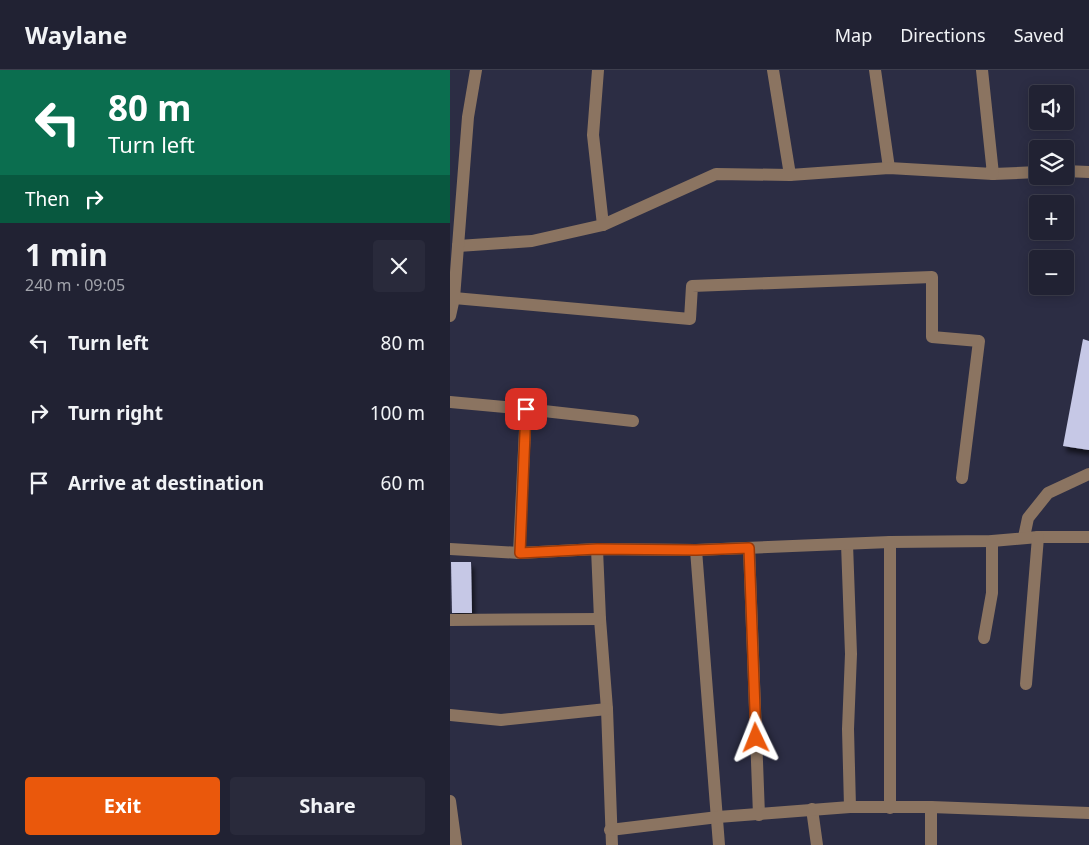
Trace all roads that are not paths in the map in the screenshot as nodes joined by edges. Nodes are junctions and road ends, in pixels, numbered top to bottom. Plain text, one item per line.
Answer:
1 (476, 70) edge
2 (598, 70) edge
3 (773, 70) edge
4 (875, 70) edge
5 (982, 70) edge
6 (889, 168) junction
7 (1074, 171) edge
8 (1029, 172) edge
9 (1089, 172) edge
10 (790, 174) junction
11 (993, 174) junction
12 (456, 194) edge
13 (603, 225) junction
14 (458, 246) junction
15 (454, 298) junction
16 (450, 316) edge
17 (450, 402) edge
18 (526, 409) junction
19 (634, 421) dead end
20 (1089, 474) edge
21 (962, 478) dead end
22 (1024, 537) junction
23 (1038, 537) junction
24 (1089, 537) edge
25 (992, 540) junction
26 (890, 542) junction
27 (847, 544) junction
28 (749, 548) junction
29 (597, 549) junction
30 (450, 550) edge
31 (696, 550) junction
32 (520, 553) junction
33 (600, 619) junction
34 (450, 620) edge
35 (984, 638) dead end
36 (1026, 684) dead end
37 (607, 709) junction
38 (450, 715) edge
39 (450, 801) edge
40 (850, 807) junction
41 (931, 807) junction
42 (890, 808) junction
43 (812, 809) junction
44 (1089, 813) edge
45 (759, 814) junction
46 (718, 817) junction
47 (610, 830) junction
48 (456, 845) edge
49 (612, 845) edge
50 (719, 845) edge
51 (817, 845) edge
52 (931, 845) edge

1 - 12 street
2 - 13 street
3 - 10 street
4 - 6 street
5 - 11 street
6 - 10 street
6 - 11 street
7 - 9 street
8 - 11 street
10 - 13 street
12 - 14 street
13 - 14 street
14 - 15 street
15 - 16 street
15 - 21 street
17 - 18 street
18 - 19 street
18 - 32 street
20 - 22 street
22 - 23 street
22 - 25 street
23 - 24 street
23 - 36 street
25 - 26 street
25 - 35 street
26 - 27 street
26 - 42 street
27 - 28 street
27 - 40 street
28 - 31 street
28 - 45 street
29 - 31 street
29 - 32 street
29 - 33 street
30 - 32 street
31 - 46 street
33 - 34 street
33 - 37 street
37 - 38 street
37 - 47 street
39 - 48 street
40 - 42 street
40 - 43 street
41 - 42 street
41 - 44 street
41 - 52 street
43 - 45 street
43 - 51 street
45 - 46 street
46 - 47 street
46 - 50 street
47 - 49 street

